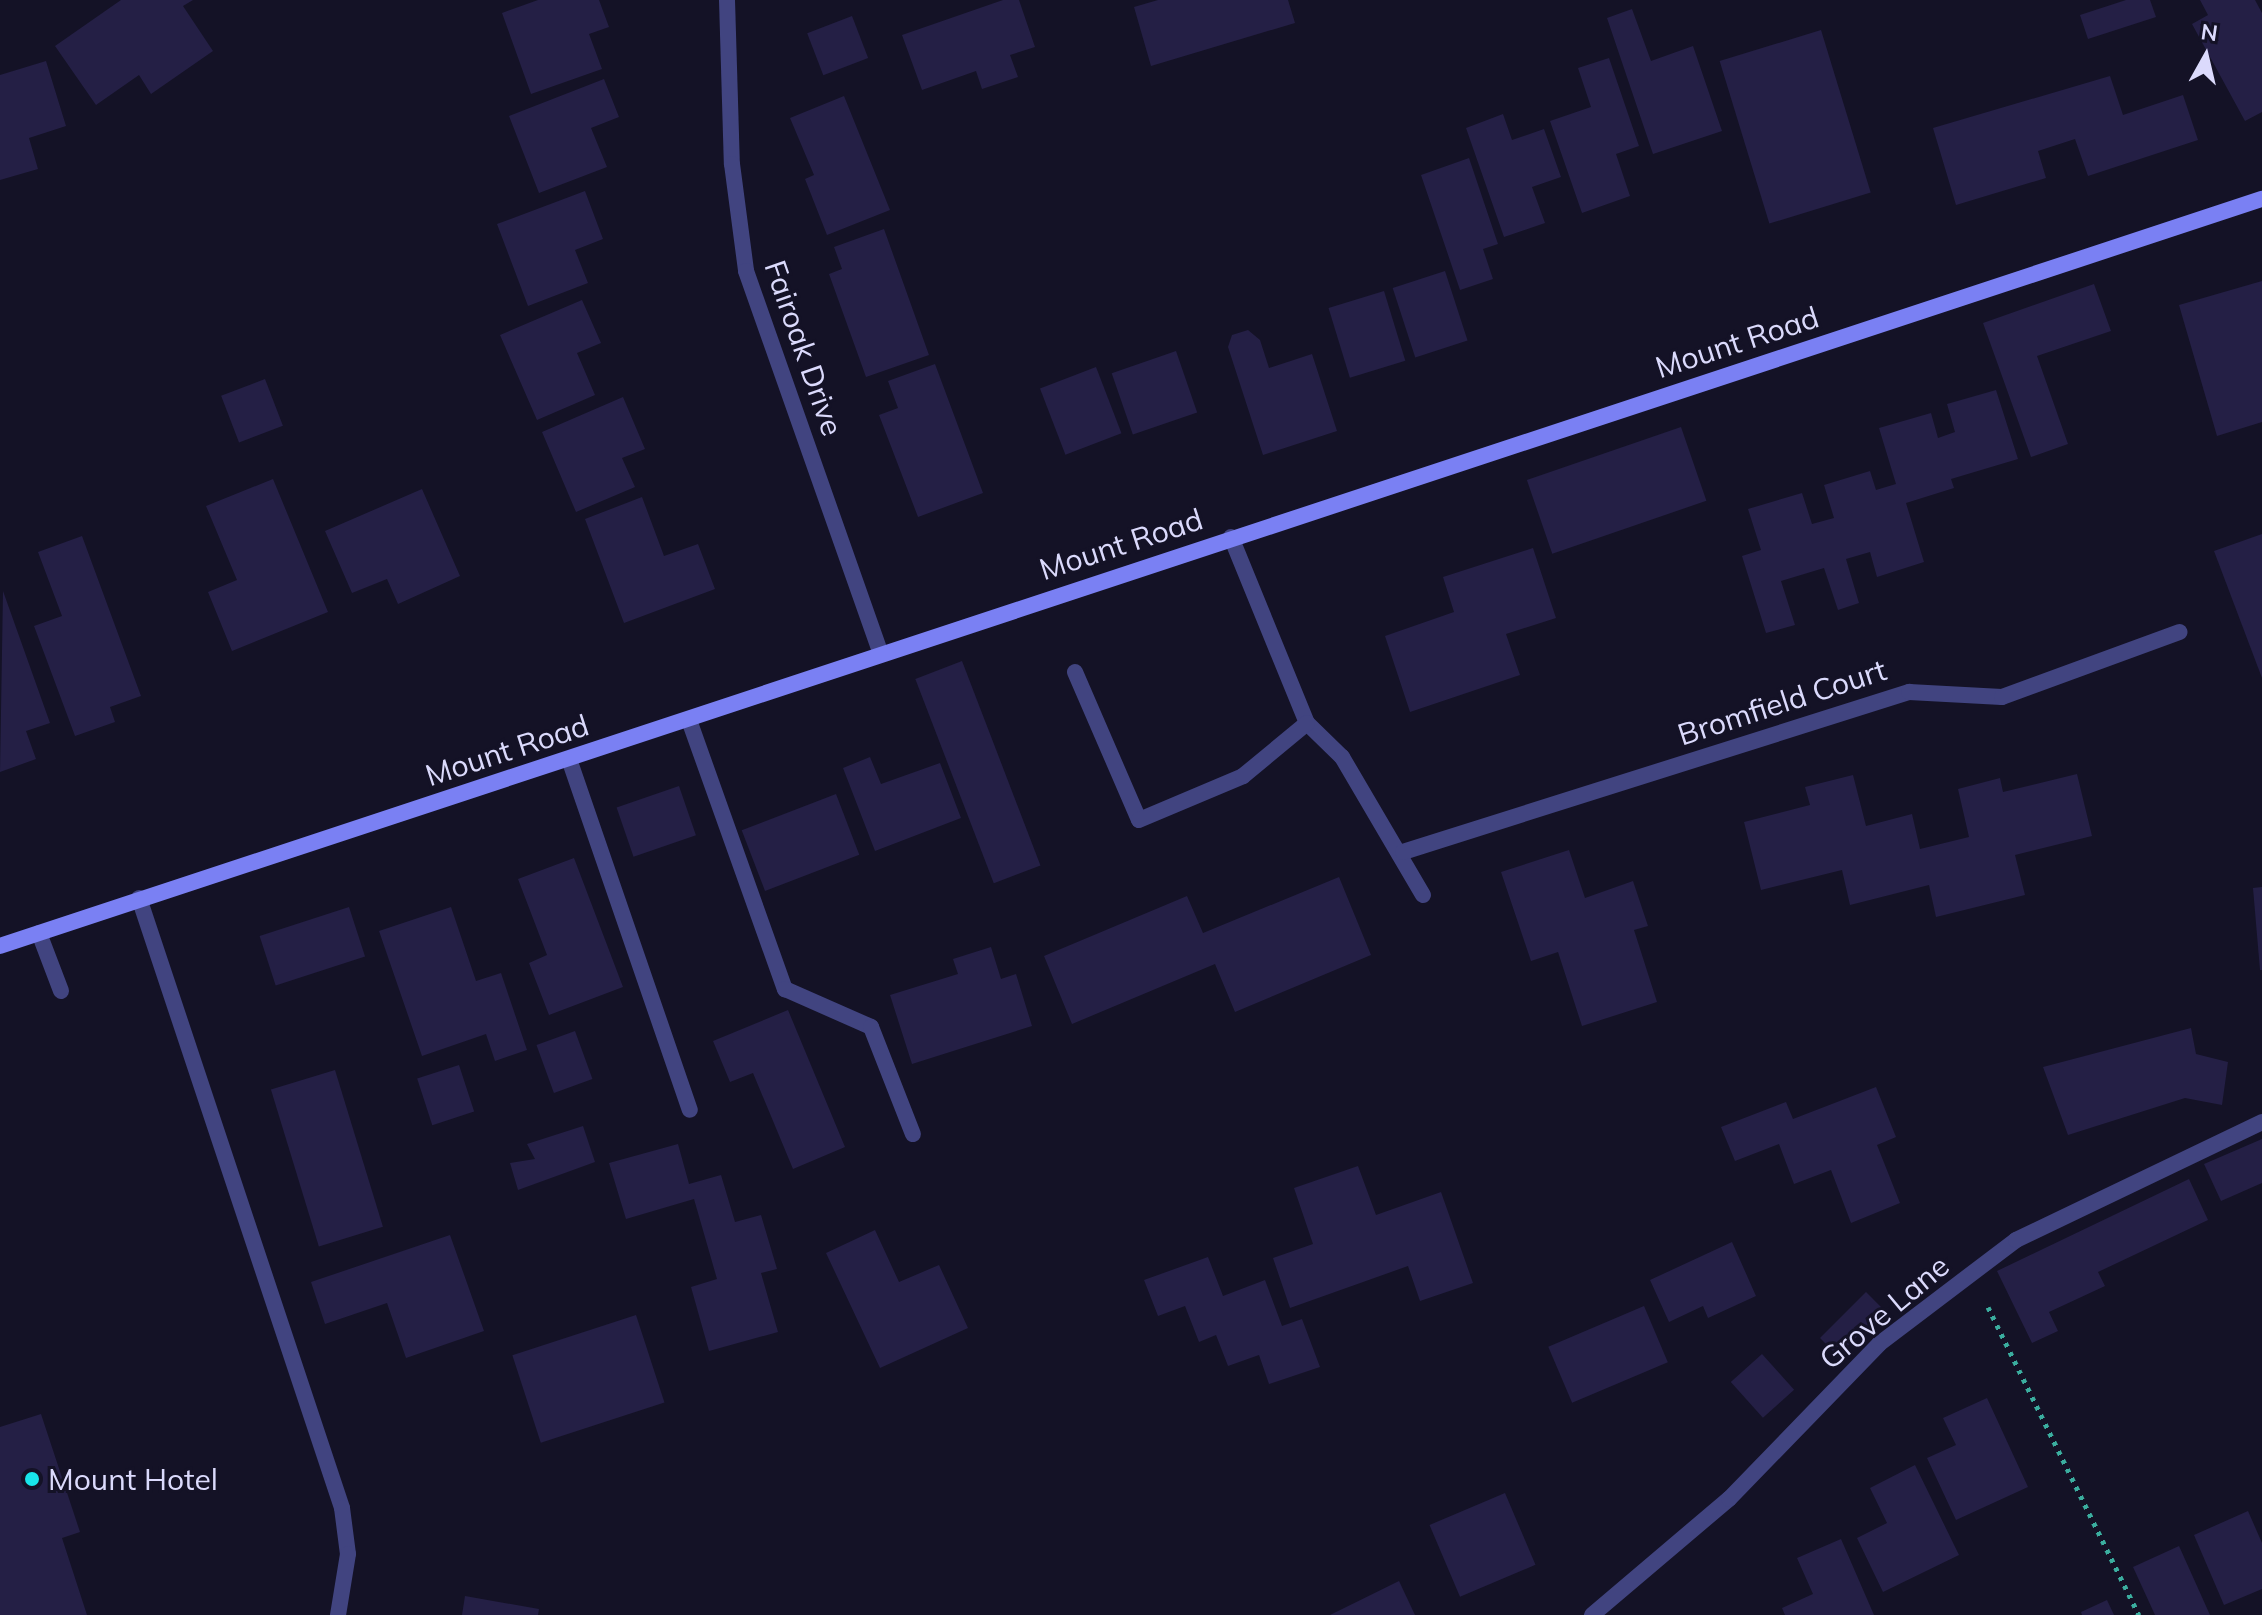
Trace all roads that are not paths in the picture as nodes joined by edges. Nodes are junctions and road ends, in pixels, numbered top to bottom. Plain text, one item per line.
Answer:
1 (727, 0) edge
2 (2262, 199) edge
3 (1231, 537) junction
4 (2180, 632) dead end
5 (881, 654) junction
6 (1075, 672) dead end
7 (689, 720) junction
8 (1307, 723) junction
9 (569, 759) junction
10 (1403, 852) junction
11 (1423, 895) dead end
12 (139, 898) junction
13 (39, 933) junction
14 (0, 946) edge
15 (61, 991) dead end
16 (690, 1110) dead end
17 (2262, 1122) edge
18 (913, 1134) dead end
19 (338, 1615) edge
20 (1592, 1615) edge

1 - 5 street, Fairoak Drive
2 - 3 street, Mount Road
3 - 5 street, Mount Road
3 - 8 street
4 - 10 street, Bromfield Court
5 - 7 street, Mount Road
6 - 8 street
7 - 9 street, Mount Road
7 - 18 street
8 - 10 street
9 - 12 street, Mount Road
9 - 16 street
10 - 11 street
12 - 13 street, Mount Road
12 - 19 street
13 - 14 street, Mount Road
13 - 15 street
17 - 20 street, Grove Lane

